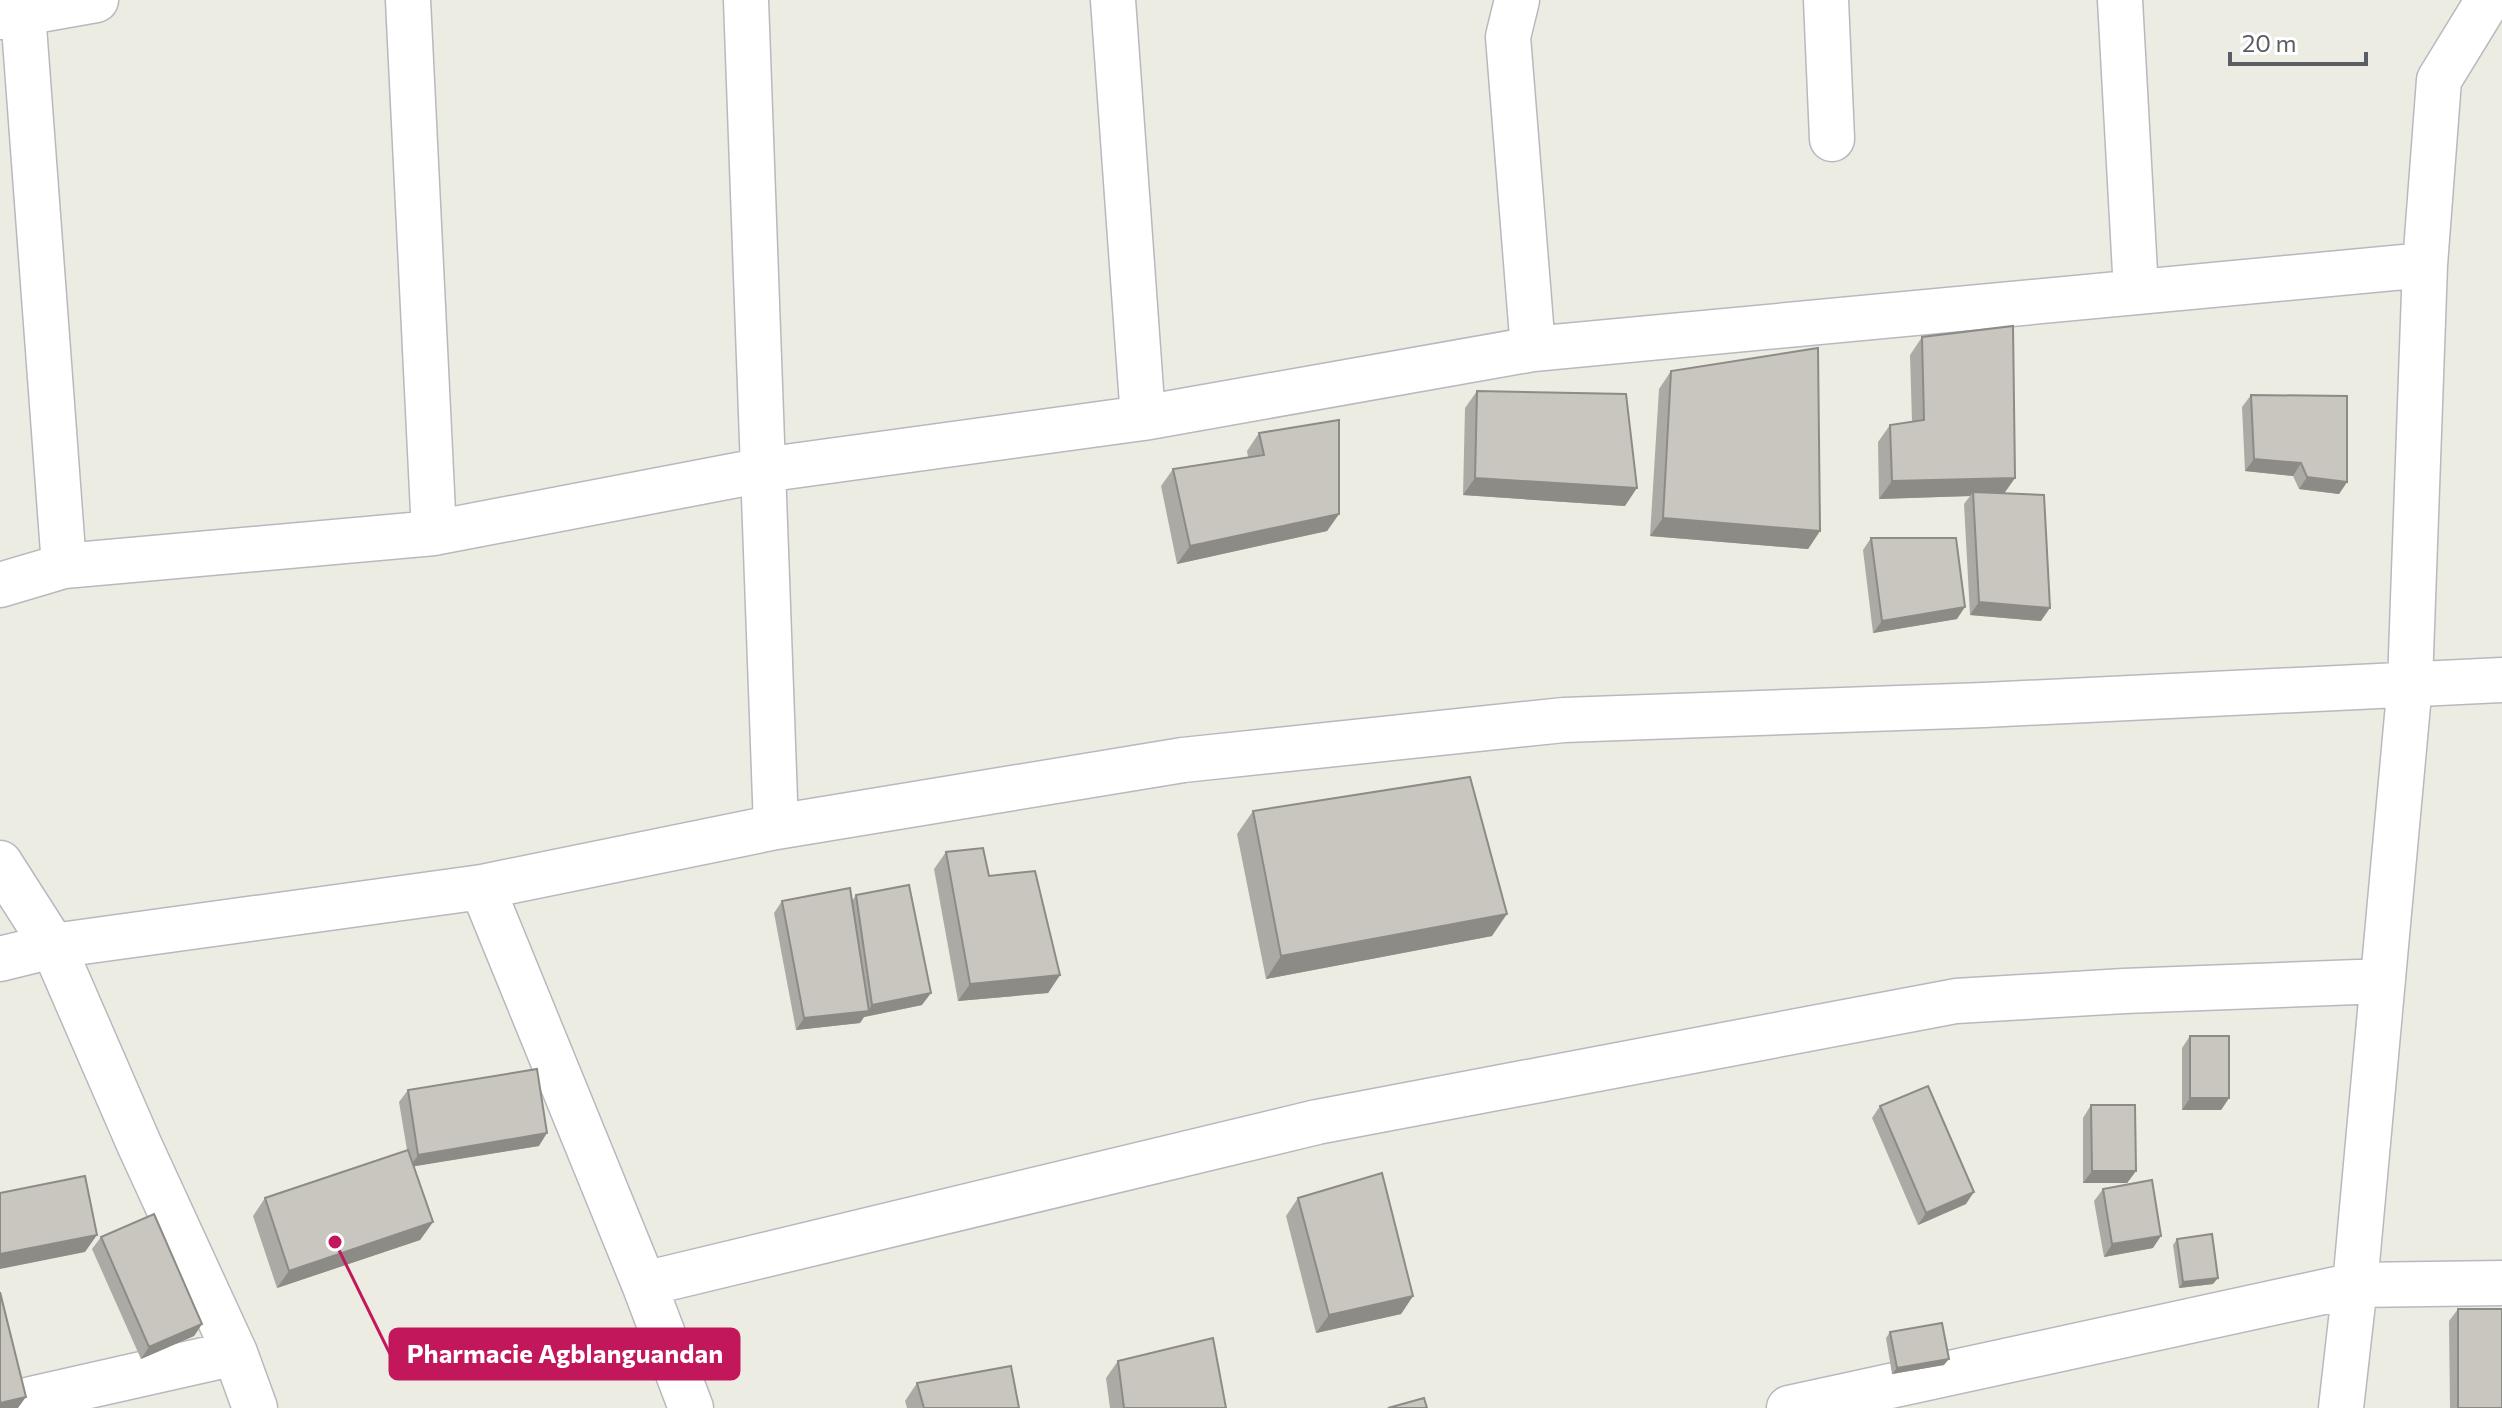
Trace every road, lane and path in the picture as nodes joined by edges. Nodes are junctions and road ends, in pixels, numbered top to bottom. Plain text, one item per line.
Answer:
1 (96, 0) edge
2 (408, 0) edge
3 (746, 0) edge
4 (1113, 0) edge
5 (1517, 0) edge
6 (1826, 0) edge
7 (2120, 0) edge
8 (2488, 0) edge
9 (11, 15) edge
10 (1832, 139) dead end
11 (2425, 265) junction
12 (2136, 291) junction
13 (1533, 349) junction
14 (1143, 418) junction
15 (763, 470) junction
16 (434, 533) junction
17 (64, 566) junction
18 (0, 585) edge
19 (2502, 680) edge
20 (2410, 683) junction
21 (776, 827) junction
22 (0, 863) edge
23 (482, 887) junction
24 (53, 946) junction
25 (0, 959) edge
26 (2383, 981) junction
27 (2502, 1283) edge
28 (644, 1284) junction
29 (2355, 1285) junction
30 (235, 1353) junction
31 (0, 1406) edge
32 (255, 1408) edge
33 (691, 1408) edge
34 (1789, 1408) edge
35 (2341, 1408) edge

1 - 9 street
2 - 16 street
3 - 15 street
4 - 14 street
5 - 13 street
6 - 10 street
7 - 12 street
8 - 11 street
9 - 17 street
11 - 12 street
11 - 20 street
12 - 13 street
13 - 14 street
14 - 15 street
15 - 16 street
15 - 21 street
16 - 17 street
17 - 18 street
19 - 20 street
20 - 21 street
20 - 26 street
21 - 23 street
22 - 24 street
23 - 24 street
23 - 28 street
24 - 25 street
24 - 30 street
26 - 28 street
26 - 29 street
27 - 29 street
28 - 33 street
29 - 34 street
29 - 35 street
30 - 31 street
30 - 32 street

